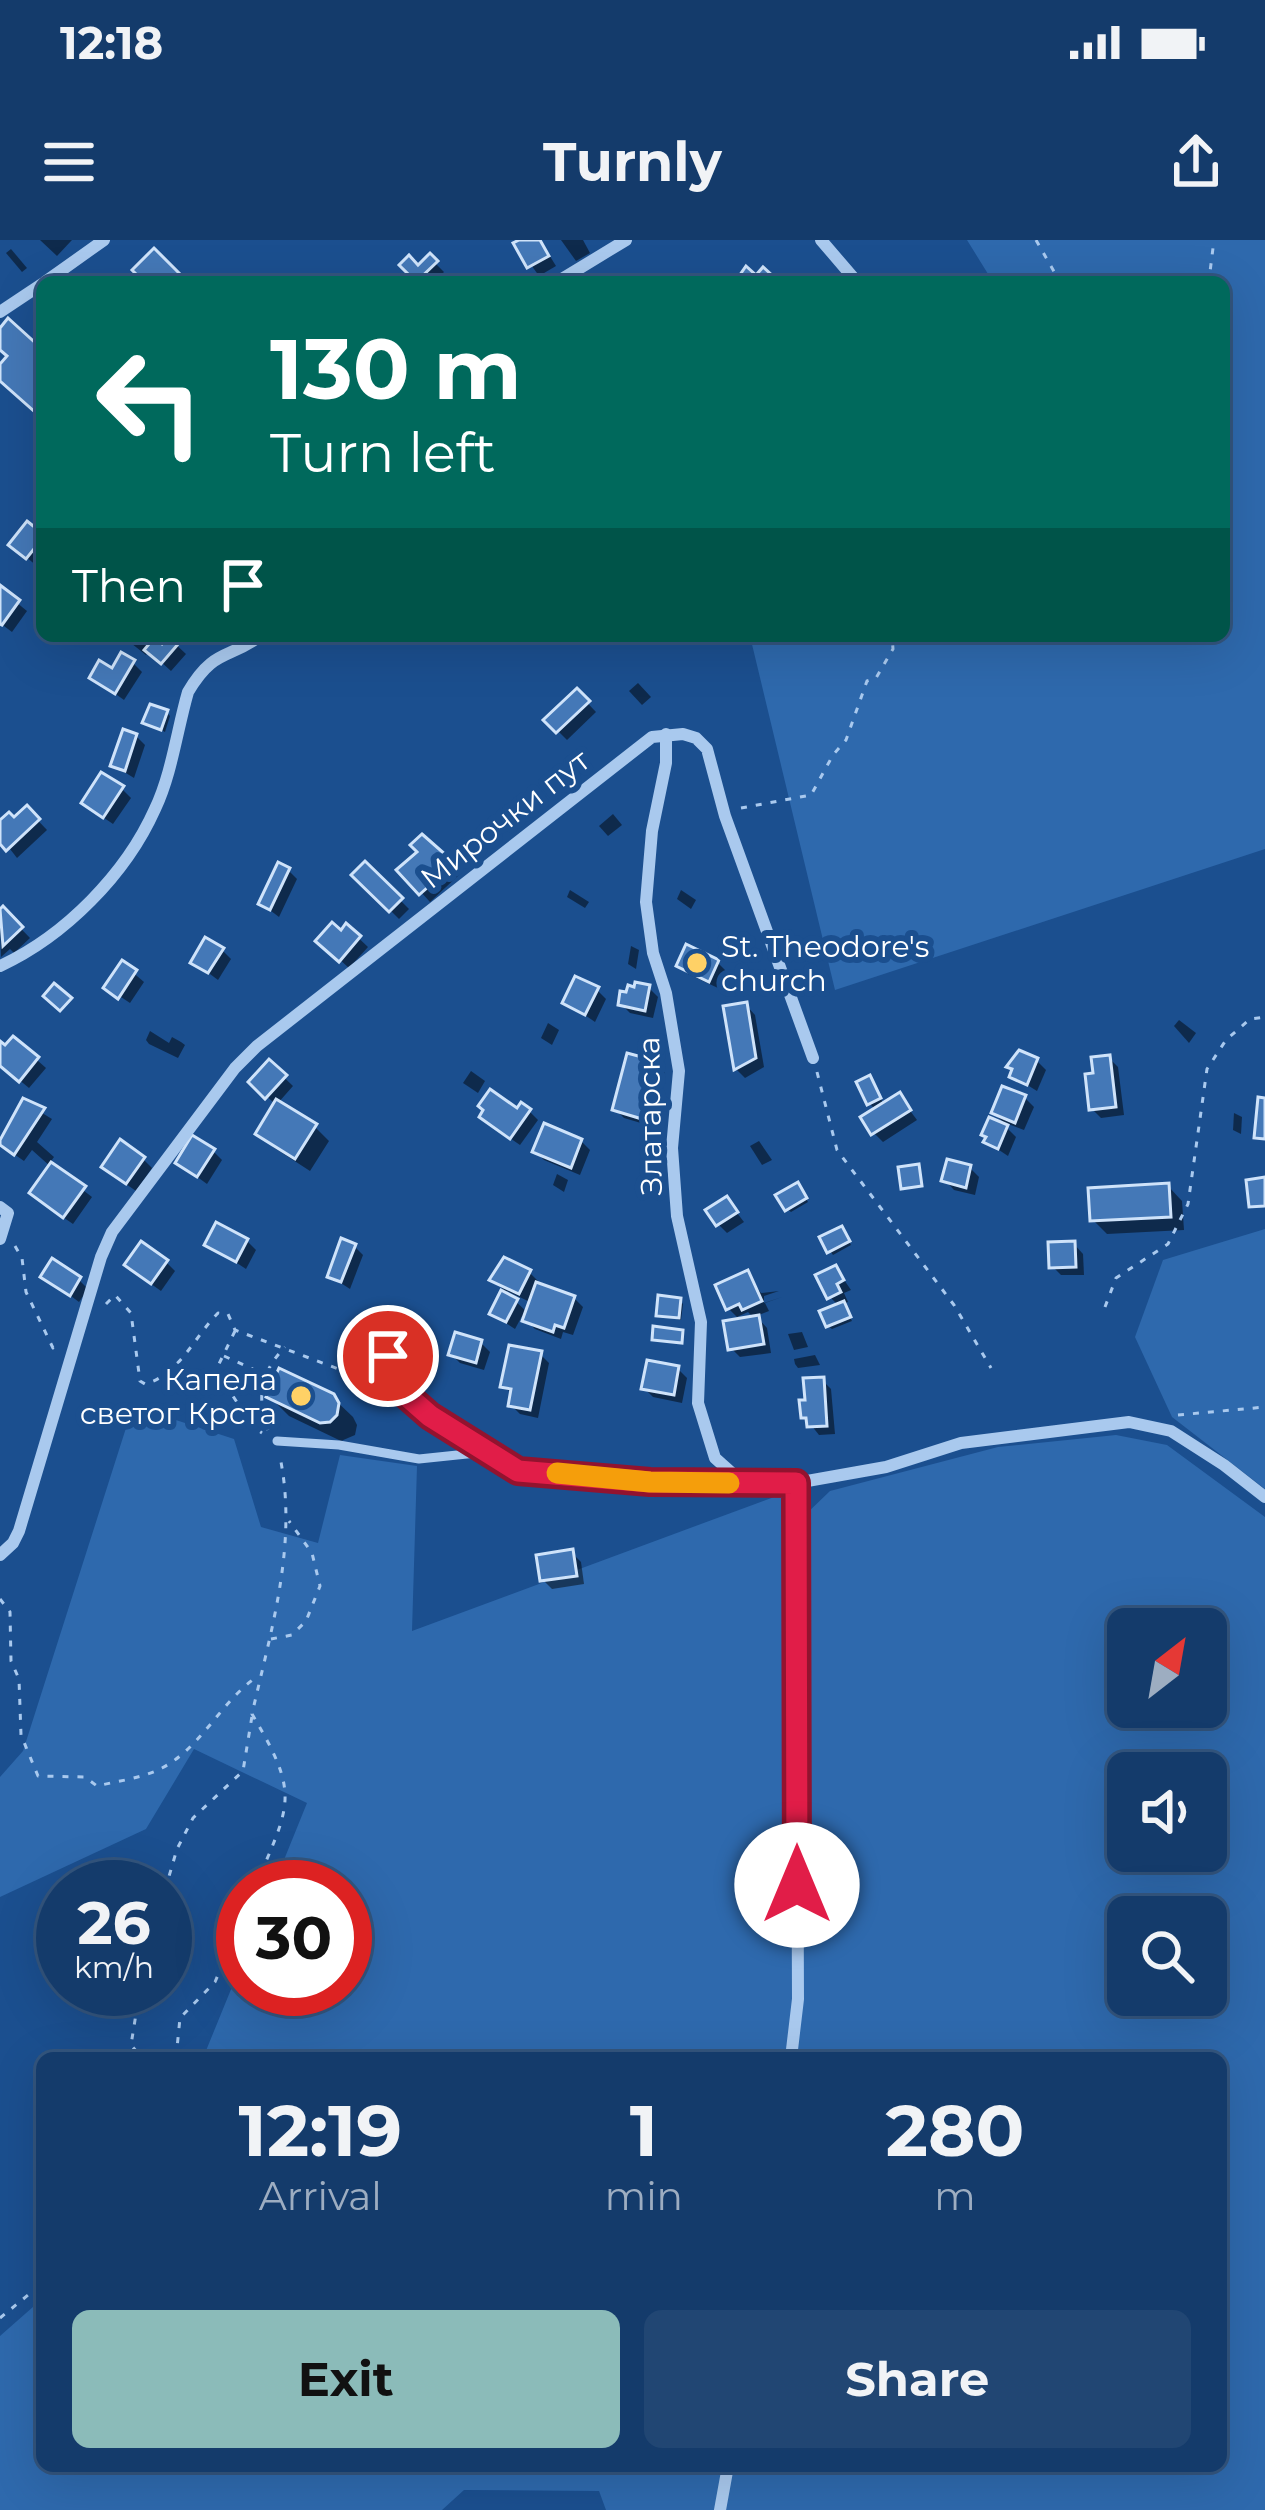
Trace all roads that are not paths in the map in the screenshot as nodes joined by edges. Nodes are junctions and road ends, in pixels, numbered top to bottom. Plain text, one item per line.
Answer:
1 (104, 240) edge
2 (626, 240) edge
3 (821, 240) edge
4 (53, 276) edge
5 (567, 276) edge
6 (852, 276) edge
7 (36, 288) edge
8 (0, 312) edge
9 (246, 642) edge
10 (666, 734) junction
11 (0, 966) edge
12 (813, 1058) road end
13 (0, 1207) edge
14 (2, 1234) edge
15 (386, 1332) dead end
16 (277, 1441) road end
17 (488, 1452) junction
18 (744, 1483) junction
19 (796, 1483) junction
20 (1265, 1497) edge
21 (0, 1555) edge
22 (792, 2052) edge
23 (727, 2472) edge
24 (720, 2510) edge

1 - 4 street
2 - 5 street
3 - 6 street
7 - 8 street
9 - 11 street
10 - 12 street
10 - 18 street, Златарска
10 - 21 street, Мирочки пут
13 - 14 street
15 - 17 street
16 - 17 lane
17 - 18 street
18 - 19 street
19 - 20 street
19 - 22 street
23 - 24 street

